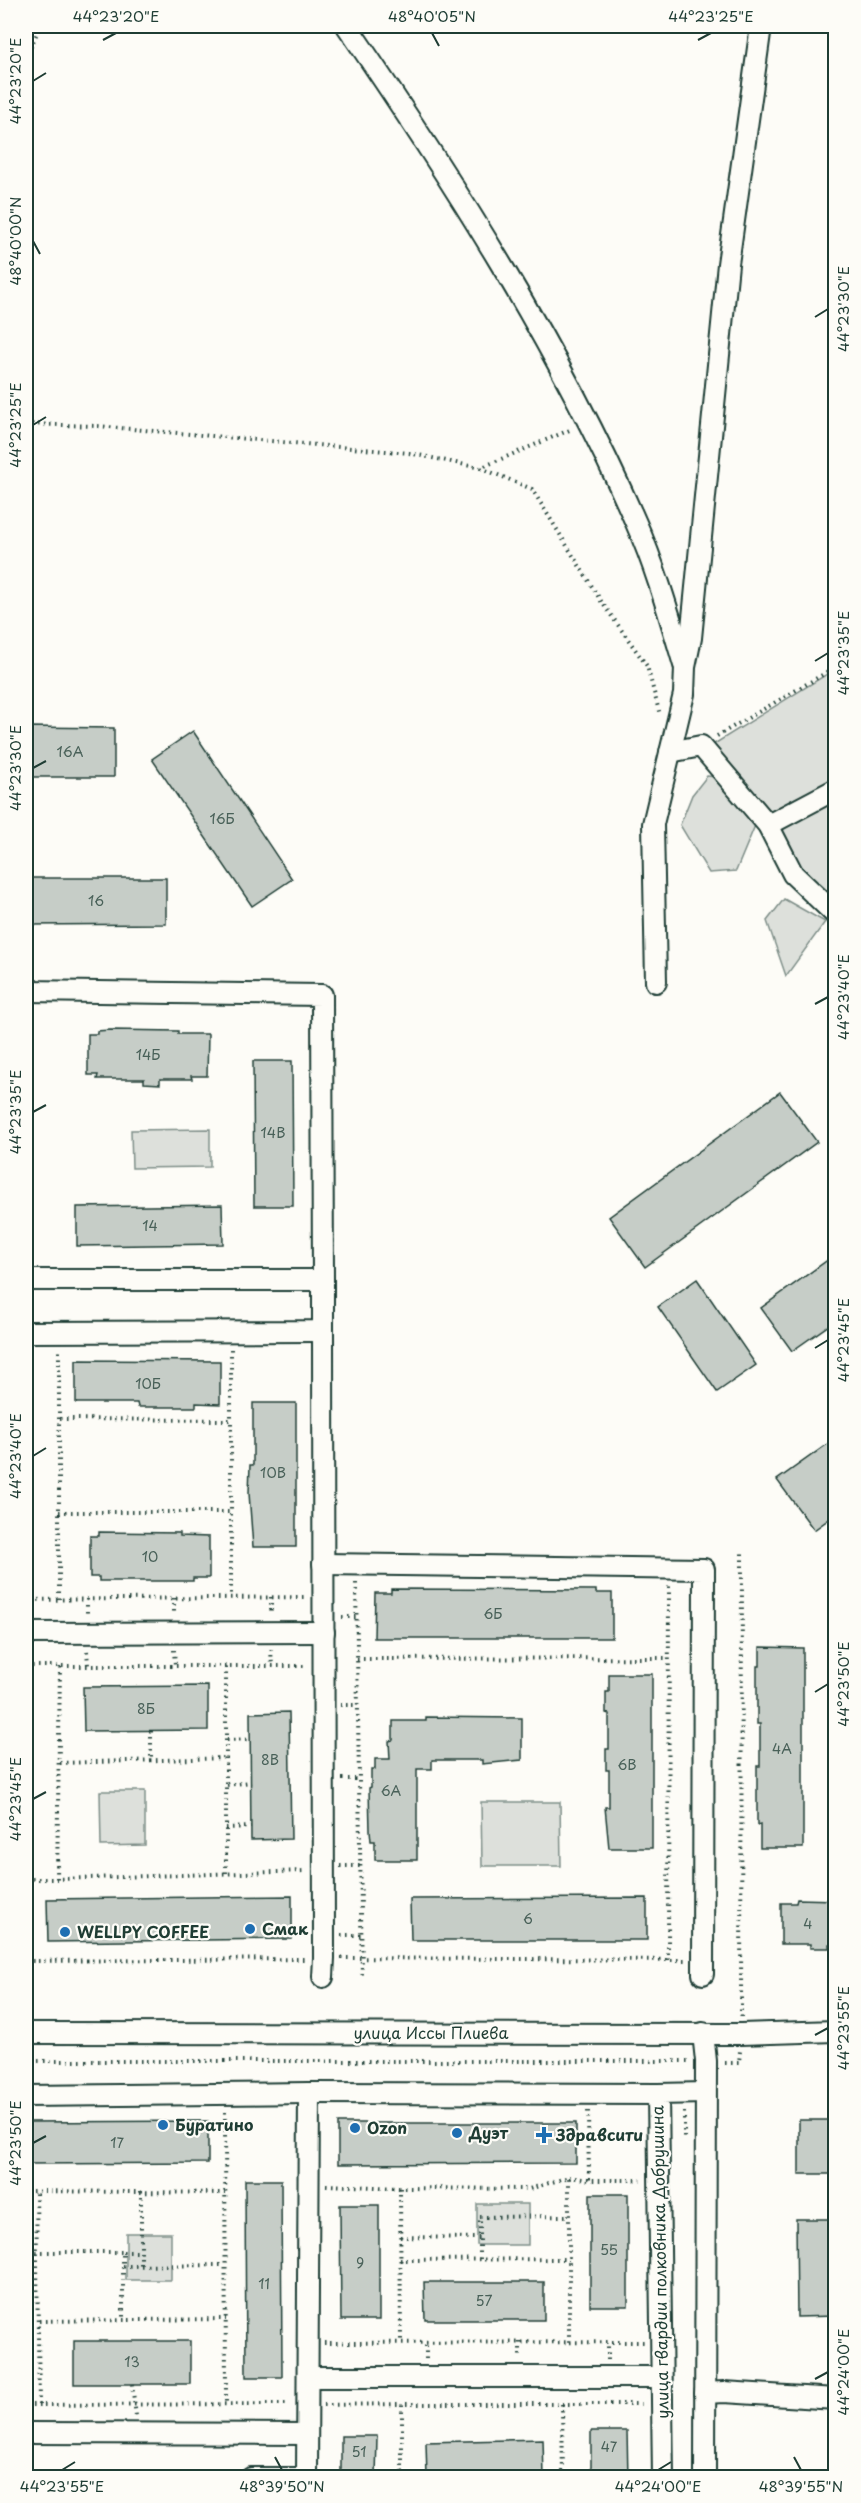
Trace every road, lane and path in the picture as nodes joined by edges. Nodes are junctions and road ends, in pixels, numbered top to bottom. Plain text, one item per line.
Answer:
1 (40, 26) edge
2 (346, 26) edge
3 (761, 26) edge
4 (26, 58) edge
5 (587, 421) junction
6 (26, 424) edge
7 (480, 468) junction
8 (685, 667) junction
9 (836, 667) edge
10 (661, 720) dead end
11 (701, 746) junction
12 (670, 752) junction
13 (836, 789) edge
14 (768, 825) junction
15 (836, 915) edge
16 (656, 982) dead end
17 (26, 992) edge
18 (26, 1280) edge
19 (322, 1280) junction
20 (323, 1331) junction
21 (26, 1332) edge
22 (59, 1332) junction
23 (231, 1332) junction
24 (60, 1419) junction
25 (231, 1420) junction
26 (59, 1512) junction
27 (231, 1512) junction
28 (742, 1553) dead end
29 (323, 1564) junction
30 (356, 1564) junction
31 (669, 1568) junction
32 (323, 1597) junction
33 (231, 1598) junction
34 (59, 1599) junction
35 (26, 1600) edge
36 (324, 1632) junction
37 (26, 1633) edge
38 (669, 1658) junction
39 (357, 1659) junction
40 (26, 1666) edge
41 (309, 1666) dead end
42 (60, 1667) junction
43 (226, 1667) junction
44 (151, 1731) dead end
45 (250, 1739) dead end
46 (227, 1740) junction
47 (227, 1758) junction
48 (151, 1760) junction
49 (60, 1763) junction
50 (251, 1782) dead end
51 (227, 1785) junction
52 (251, 1827) dead end
53 (226, 1828) junction
54 (310, 1871) dead end
55 (226, 1873) junction
56 (26, 1879) edge
57 (57, 1879) junction
58 (361, 1958) junction
59 (668, 1960) junction
60 (26, 1961) edge
61 (703, 1967) joint
62 (323, 1968) junction
63 (362, 1977) dead end
64 (836, 2031) edge
65 (26, 2032) edge
66 (703, 2033) junction
67 (741, 2034) junction
68 (26, 2061) edge
69 (713, 2062) junction
70 (309, 2093) junction
71 (705, 2093) junction
72 (658, 2094) junction
73 (26, 2096) edge
74 (225, 2108) dead end
75 (588, 2108) dead end
76 (569, 2177) junction
77 (589, 2180) junction
78 (645, 2180) dead end
79 (309, 2185) junction
80 (400, 2188) junction
81 (26, 2191) edge
82 (36, 2191) junction
83 (141, 2191) junction
84 (225, 2193) junction
85 (569, 2216) junction
86 (400, 2238) junction
87 (480, 2238) junction
88 (36, 2252) junction
89 (123, 2252) junction
90 (141, 2252) junction
91 (400, 2259) junction
92 (480, 2259) junction
93 (569, 2259) junction
94 (224, 2265) junction
95 (123, 2266) junction
96 (141, 2266) junction
97 (225, 2319) junction
98 (123, 2320) junction
99 (39, 2321) junction
100 (308, 2342) junction
101 (400, 2342) junction
102 (426, 2342) junction
103 (520, 2342) junction
104 (569, 2342) junction
105 (660, 2342) junction
106 (426, 2350) dead end
107 (520, 2360) dead end
108 (308, 2377) junction
109 (660, 2377) junction
110 (132, 2384) dead end
111 (705, 2393) junction
112 (836, 2399) edge
113 (136, 2404) junction
114 (226, 2404) junction
115 (402, 2404) junction
116 (562, 2404) junction
117 (661, 2404) junction
118 (26, 2405) edge
119 (39, 2405) junction
120 (308, 2405) junction
121 (26, 2433) edge
122 (137, 2434) junction
123 (307, 2434) junction
124 (307, 2477) edge
125 (251, 2478) edge
126 (402, 2478) edge
127 (563, 2478) edge
128 (663, 2478) edge
129 (705, 2478) edge

1 - 4 path
2 - 5 street
3 - 8 street
5 - 7 path
5 - 8 street
6 - 7 path
7 - 10 path
8 - 12 street
9 - 11 path
11 - 12 street
11 - 14 street
12 - 16 street
13 - 14 street
14 - 15 street
17 - 19 street
18 - 19 street
19 - 20 street
20 - 23 street
20 - 29 street
21 - 22 street
22 - 23 street
22 - 24 path
23 - 25 path
24 - 25 path
24 - 26 path
25 - 27 path
26 - 27 path
26 - 34 path
27 - 33 path
28 - 67 path
29 - 30 street
29 - 32 street
30 - 31 street
30 - 39 path
31 - 38 path
31 - 61 street
32 - 33 path
32 - 36 street
33 - 34 path
34 - 35 path
36 - 37 street
36 - 62 street
38 - 39 path
38 - 59 path
39 - 58 path
40 - 42 path
41 - 43 path
42 - 43 path
42 - 49 path
43 - 46 path
44 - 48 path
45 - 46 path
46 - 47 path
47 - 48 path
47 - 51 path
48 - 49 path
49 - 57 path
50 - 51 path
51 - 53 path
52 - 53 path
53 - 55 path
54 - 55 path
55 - 57 path
56 - 57 path
58 - 59 path
58 - 62 path
58 - 63 path
59 - 61 path
60 - 62 path
64 - 67 street, улица Иссы Плиева
65 - 66 street, улица Иссы Плиева
66 - 67 street, улица Иссы Плиева
66 - 69 street
67 - 69 path
68 - 69 path, улица Иссы Плиева
69 - 71 street
70 - 72 street
70 - 73 street
70 - 79 street
71 - 72 street, улица гвардии полковника Добрушина
71 - 111 street
72 - 105 street, улица гвардии полковника Добрушина
74 - 84 path
75 - 77 path
76 - 77 path
76 - 80 path
76 - 85 path
77 - 78 path
79 - 80 path
79 - 100 street
80 - 86 path
81 - 82 path
82 - 83 path
82 - 88 path
83 - 84 path
83 - 90 path
84 - 94 path
85 - 87 path
85 - 93 path
86 - 87 path
86 - 91 path
87 - 92 path
88 - 89 path
88 - 99 path
89 - 90 path
89 - 95 path
90 - 96 path
91 - 92 path
91 - 101 path
92 - 93 path
93 - 104 path
94 - 96 path
94 - 97 path
95 - 96 path
95 - 98 path
97 - 98 path
97 - 114 path
98 - 99 path
99 - 119 path
100 - 101 path
100 - 108 street
101 - 102 path
102 - 103 path
102 - 106 path
103 - 104 path
103 - 107 path
104 - 105 path
105 - 109 street, улица гвардии полковника Добрушина
108 - 109 street
108 - 120 street
109 - 117 street, улица гвардии полковника Добрушина
110 - 113 path
111 - 112 street
111 - 129 street
113 - 114 path
113 - 119 path
113 - 122 path
114 - 120 path
115 - 116 path
115 - 120 path
115 - 126 path
116 - 117 path
116 - 127 path
117 - 128 street, улица гвардии полковника Добрушина
118 - 119 path
120 - 123 street
121 - 122 street
122 - 123 street
123 - 124 street
124 - 125 street

